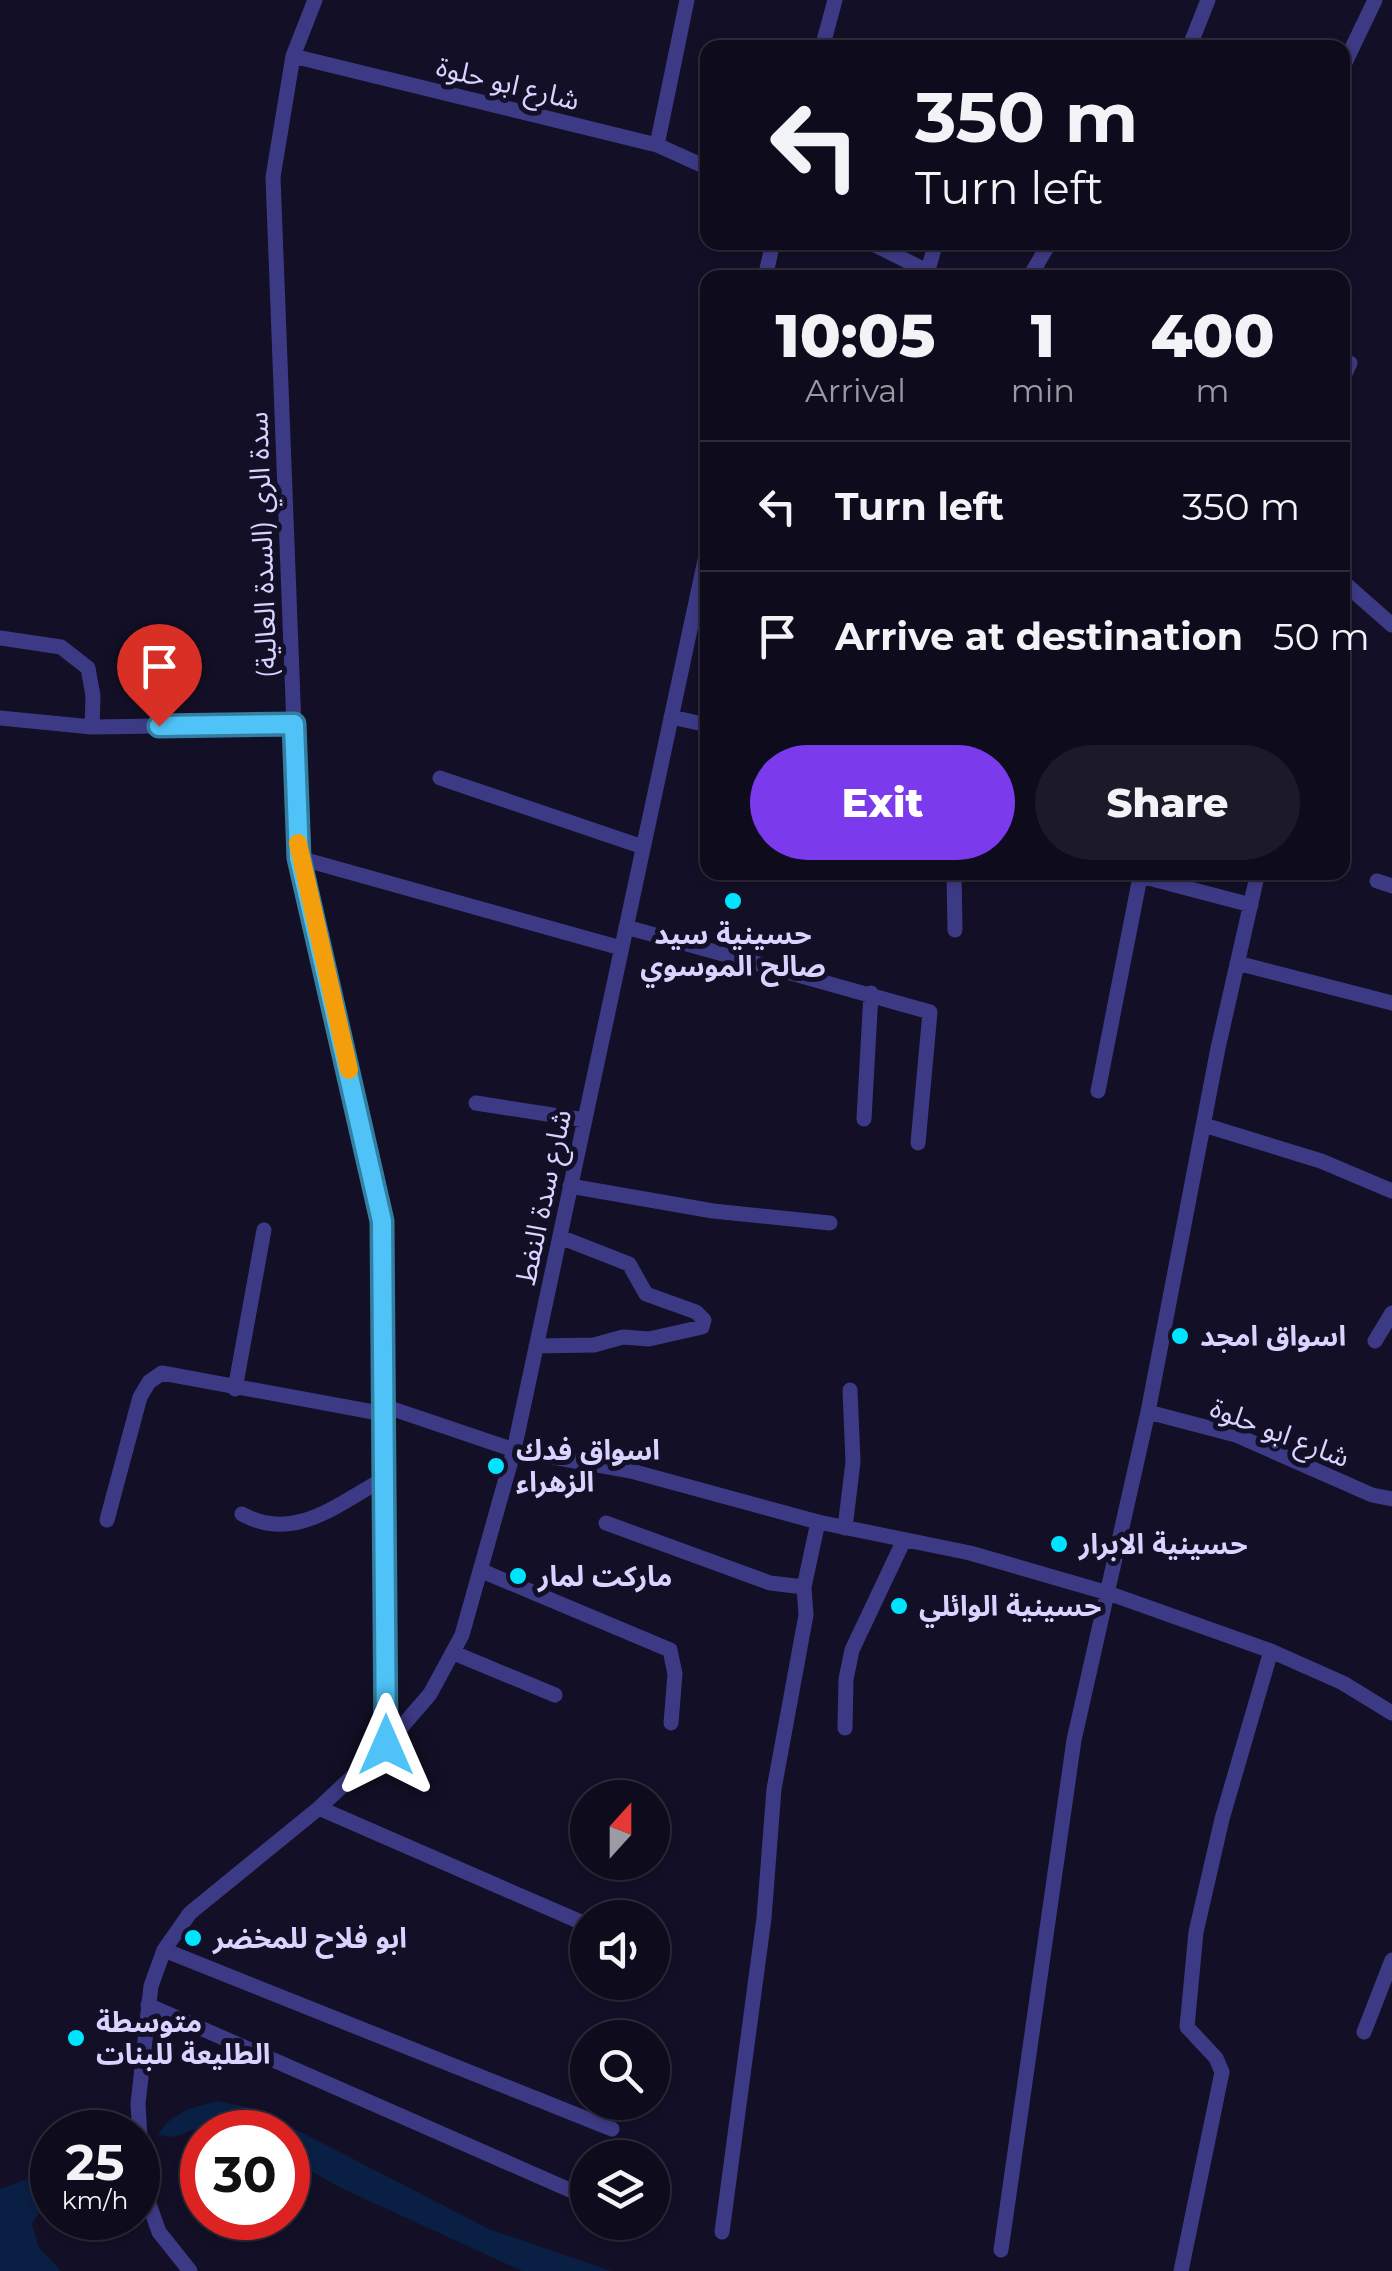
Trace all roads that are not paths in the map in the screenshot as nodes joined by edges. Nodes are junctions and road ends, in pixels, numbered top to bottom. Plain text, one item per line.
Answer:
1 (315, 0) edge
2 (686, 0) edge
3 (1208, 0) edge
4 (1376, 0) edge
5 (830, 2) edge
6 (823, 40) edge
7 (1192, 40) edge
8 (1350, 53) edge
9 (294, 56) junction
10 (657, 145) junction
11 (700, 164) edge
12 (885, 250) edge
13 (926, 270) edge
14 (700, 582) edge
15 (1350, 589) edge
16 (1392, 625) edge
17 (0, 638) edge
18 (670, 717) junction
19 (0, 718) edge
20 (700, 723) edge
21 (294, 724) junction
22 (92, 727) junction
23 (440, 778) dead end
24 (642, 848) junction
25 (299, 858) junction
26 (954, 880) edge
27 (1140, 880) edge
28 (1162, 880) edge
29 (1256, 880) edge
30 (1251, 905) junction
31 (626, 927) junction
32 (955, 930) dead end
33 (621, 948) junction
34 (1238, 963) junction
35 (871, 993) junction
36 (1392, 1003) edge
37 (1098, 1091) dead end
38 (476, 1102) dead end
39 (864, 1119) dead end
40 (584, 1120) junction
41 (1204, 1125) junction
42 (918, 1143) dead end
43 (570, 1186) junction
44 (1392, 1191) edge
45 (830, 1223) dead end
46 (264, 1230) dead end
47 (560, 1237) junction
48 (1392, 1313) edge
49 (1375, 1341) dead end
50 (536, 1346) junction
51 (235, 1390) junction
52 (850, 1390) dead end
53 (384, 1410) junction
54 (1148, 1412) junction
55 (514, 1450) junction
56 (384, 1478) junction
57 (1392, 1499) edge
58 (242, 1514) dead end
59 (108, 1520) dead end
60 (606, 1522) dead end
61 (818, 1522) junction
62 (845, 1528) junction
63 (904, 1540) junction
64 (482, 1571) junction
65 (804, 1586) junction
66 (1108, 1592) junction
67 (1271, 1651) junction
68 (454, 1653) junction
69 (555, 1695) dead end
70 (1392, 1713) edge
71 (671, 1723) dead end
72 (845, 1728) dead end
73 (386, 1745) junction
74 (319, 1808) junction
75 (570, 1916) edge
76 (164, 1950) junction
77 (1392, 1960) edge
78 (148, 2005) junction
79 (1364, 2032) dead end
80 (612, 2129) dead end
81 (570, 2190) edge
82 (722, 2232) dead end
83 (1001, 2250) dead end
84 (190, 2271) edge
85 (1181, 2271) edge

1 - 9 street, سدة الري (السدة العالية)
2 - 10 street
3 - 7 street
4 - 8 street
5 - 6 street
9 - 10 street, شارع ابو حلوة
9 - 21 street, سدة الري (السدة العالية)
10 - 11 street, شارع ابو حلوة
12 - 13 street
14 - 18 street, شارع سدة النفط
15 - 16 street
17 - 22 street
18 - 20 street
18 - 24 street, شارع سدة النفط
19 - 22 street
21 - 22 street
21 - 25 street, سدة الري (السدة العالية)
23 - 24 street
24 - 31 street, شارع سدة النفط
25 - 33 street
25 - 53 street, سدة الري (السدة العالية)
26 - 32 street
27 - 37 street
28 - 30 street
29 - 30 street
30 - 34 street
31 - 33 street, شارع سدة النفط
31 - 35 street
33 - 40 street, شارع سدة النفط
34 - 36 street
34 - 41 street
35 - 39 street
35 - 42 street
38 - 40 street
40 - 43 street, شارع سدة النفط
41 - 44 street
41 - 54 street
43 - 45 street
43 - 47 street, شارع سدة النفط
46 - 51 street
47 - 50 street, شارع سدة النفط
47 - 50 street
48 - 49 street
50 - 55 street, شارع سدة النفط
51 - 53 street
51 - 59 street
52 - 62 street
53 - 55 street
53 - 56 street, سدة الري (السدة العالية)
54 - 57 street, شارع ابو حلوة
54 - 66 street
55 - 61 street
55 - 64 street, شارع سدة النفط
56 - 58 street
56 - 73 street, سدة الري (السدة العالية)
60 - 65 street
61 - 62 street
61 - 65 street
62 - 63 street
63 - 66 street
63 - 72 street
64 - 68 street, شارع سدة النفط
64 - 71 street
65 - 82 street
66 - 67 street
66 - 83 street
67 - 70 street
67 - 85 street
68 - 69 street
68 - 73 street, شارع سدة النفط
73 - 74 street, شارع سدة النفط
74 - 75 street
74 - 76 street, شارع سدة النفط
76 - 78 street
76 - 80 street
77 - 79 street
78 - 81 street
78 - 84 street

